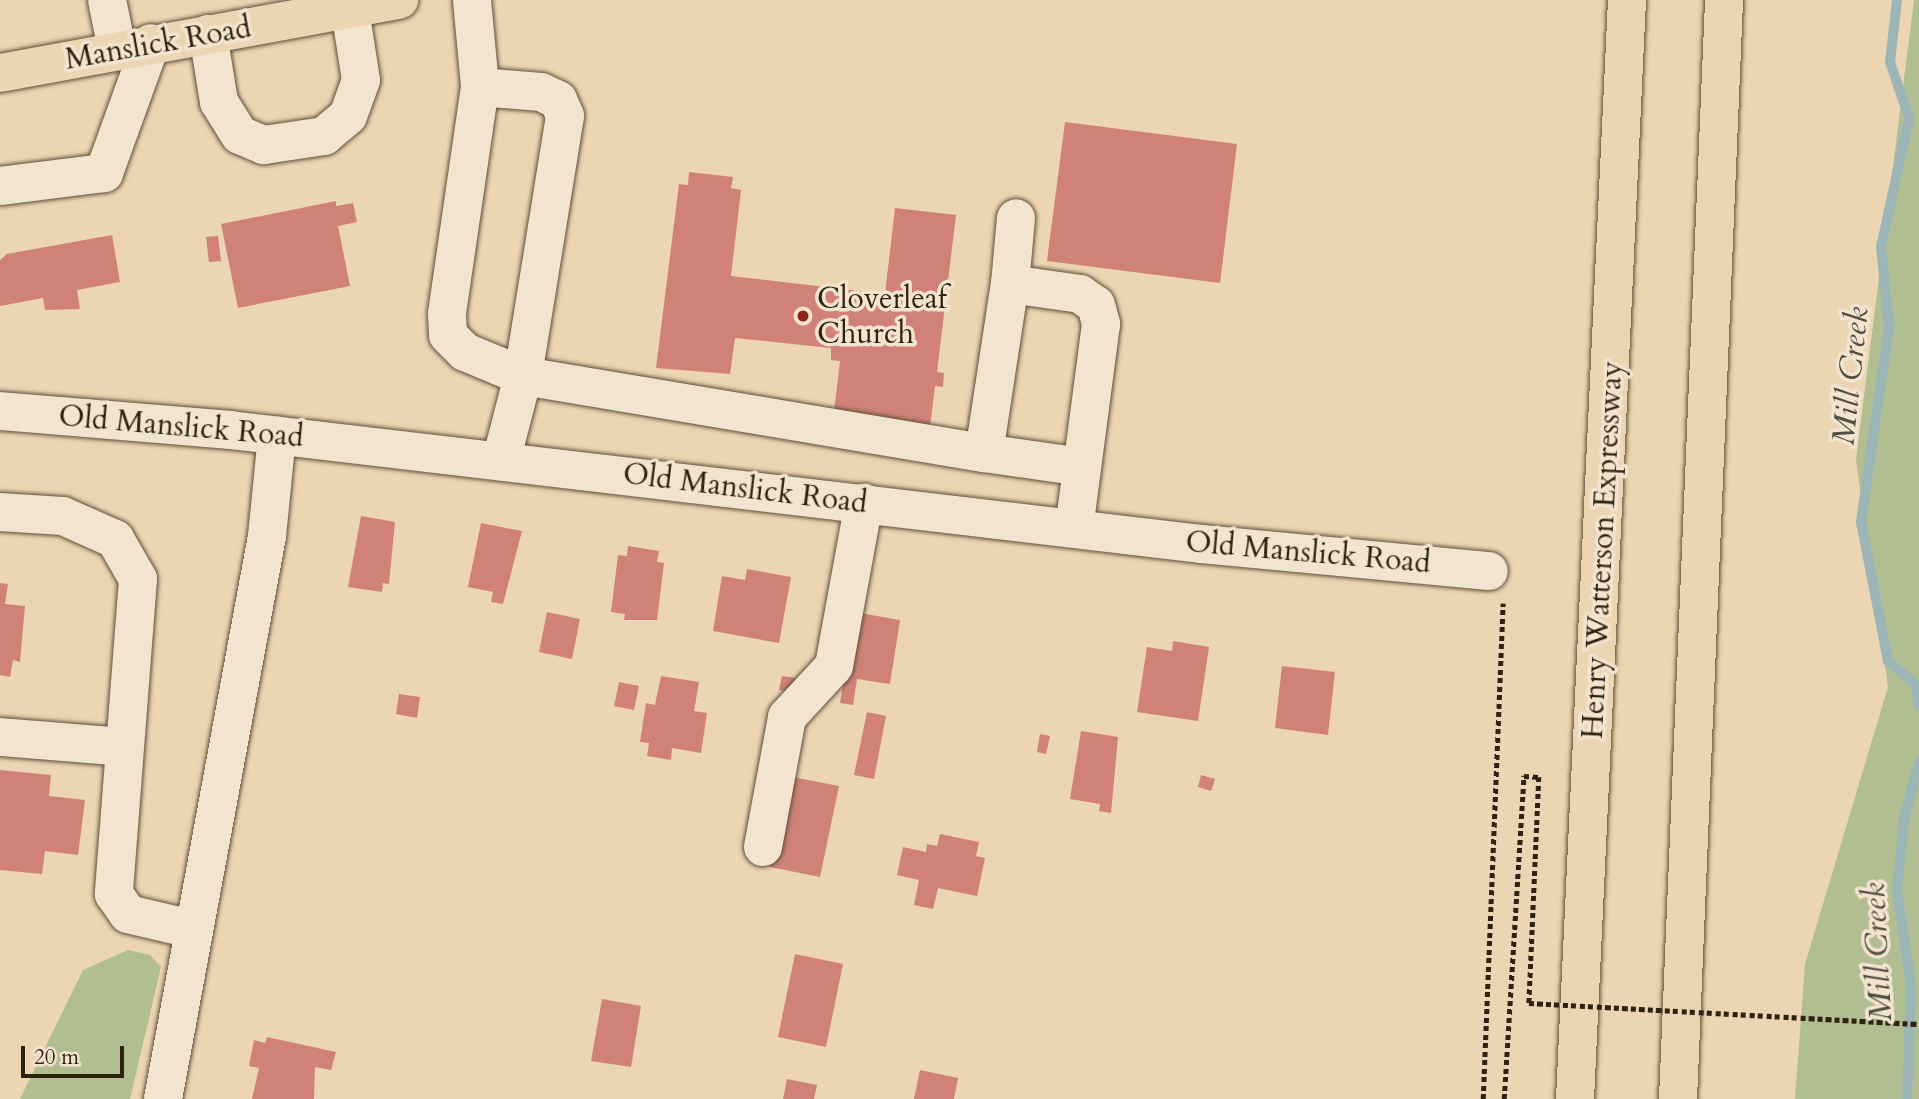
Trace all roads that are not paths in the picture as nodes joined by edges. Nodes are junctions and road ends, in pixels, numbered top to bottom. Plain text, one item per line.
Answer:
1 (107, 0) edge
2 (400, 0) edge
3 (472, 0) edge
4 (1627, 0) edge
5 (1724, 0) edge
6 (350, 10) junction
7 (208, 34) junction
8 (134, 46) junction
9 (0, 73) edge
10 (480, 87) junction
11 (0, 186) edge
12 (1016, 218) dead end
13 (1010, 284) junction
14 (523, 376) junction
15 (0, 411) edge
16 (277, 436) junction
17 (984, 453) junction
18 (501, 461) junction
19 (1082, 467) junction
20 (864, 503) junction
21 (0, 512) edge
22 (1074, 528) junction
23 (1489, 570) road end
24 (0, 737) edge
25 (123, 747) junction
26 (763, 847) dead end
27 (192, 929) junction
28 (163, 1099) edge
29 (1575, 1099) edge
30 (1678, 1099) edge

1 - 8 street
2 - 6 main road, Manslick Road
3 - 10 street
4 - 29 main road, Henry Watterson Expressway
5 - 30 main road
6 - 7 main road, Manslick Road
6 - 7 street
7 - 8 main road, Manslick Road
8 - 9 main road, Manslick Road
8 - 11 street
10 - 14 street
10 - 14 street
12 - 13 street
13 - 17 street
13 - 19 street
14 - 17 street
14 - 18 street
15 - 16 street, Old Manslick Road
16 - 18 street, Old Manslick Road
16 - 27 street
17 - 19 street
18 - 20 street, Old Manslick Road
19 - 22 street
20 - 22 street, Old Manslick Road
20 - 26 street
21 - 25 street
22 - 23 street, Old Manslick Road
24 - 25 street
25 - 27 street
27 - 28 street

